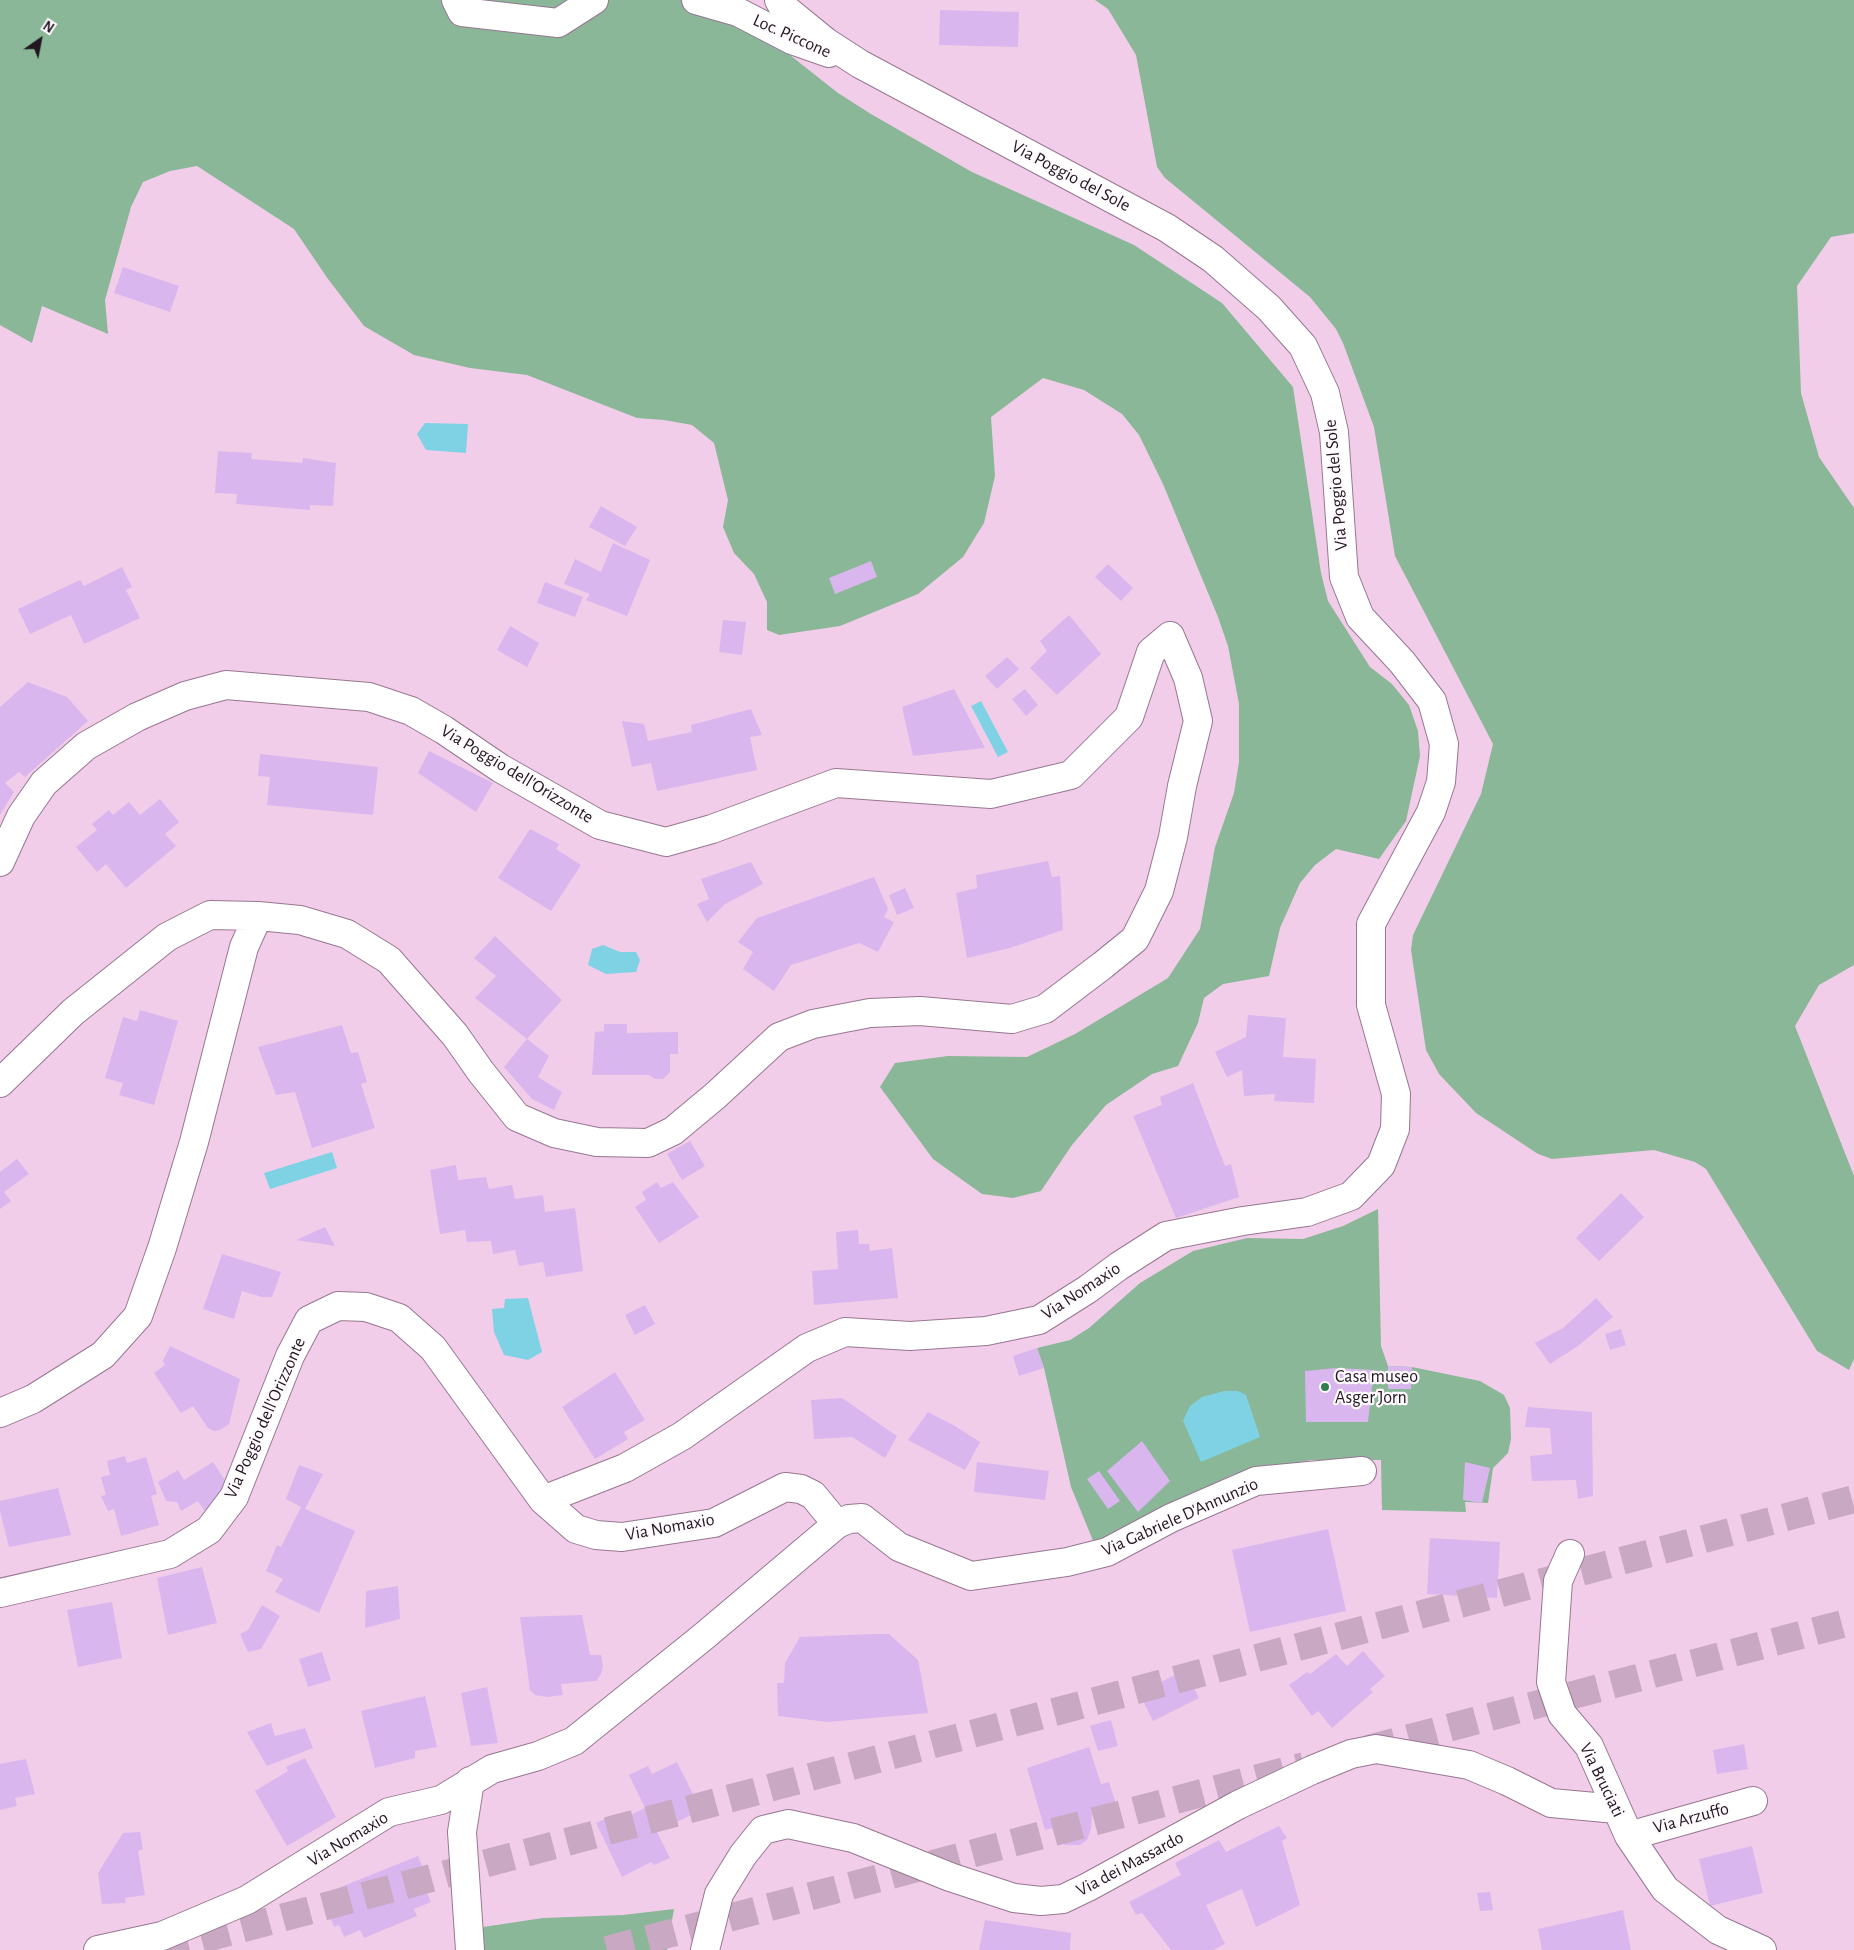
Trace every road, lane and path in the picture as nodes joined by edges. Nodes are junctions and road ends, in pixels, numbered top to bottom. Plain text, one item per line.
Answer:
1 (456, 0) edge
2 (594, 0) edge
3 (696, 0) edge
4 (779, 0) edge
5 (860, 64) junction
6 (0, 862) edge
7 (258, 916) junction
8 (0, 1083) edge
9 (1351, 1196) joint
10 (0, 1413) edge
11 (1362, 1471) dead end
12 (543, 1500) junction
13 (837, 1524) junction
14 (1570, 1554) dead end
15 (0, 1593) edge
16 (470, 1781) junction
17 (1753, 1801) dead end
18 (1617, 1809) junction
19 (1629, 1836) junction
20 (98, 1950) edge
21 (470, 1950) edge
22 (705, 1950) edge
23 (1762, 1950) edge

1 - 2 street
3 - 5 street, Loc. Piccone
4 - 5 street, Via Poggio del Sole
5 - 9 street, Via Poggio del Sole
6 - 7 street, Via Poggio dell'Orizzonte
7 - 8 street, Via Poggio dell'Orizzonte
7 - 10 street
9 - 12 street, Via Nomaxio
11 - 13 street, Via Gabriele D'Annunzio
12 - 13 street, Via Nomaxio
12 - 15 street, Via Poggio dell'Orizzonte
13 - 16 street, Via Nomaxio
14 - 18 street, Via Bruciati
16 - 20 street, Via Nomaxio
16 - 21 street
17 - 19 street, Via Arzuffo
18 - 19 street, Via Bruciati
18 - 22 street, Via dei Massardo
19 - 23 street, Via Bruciati

